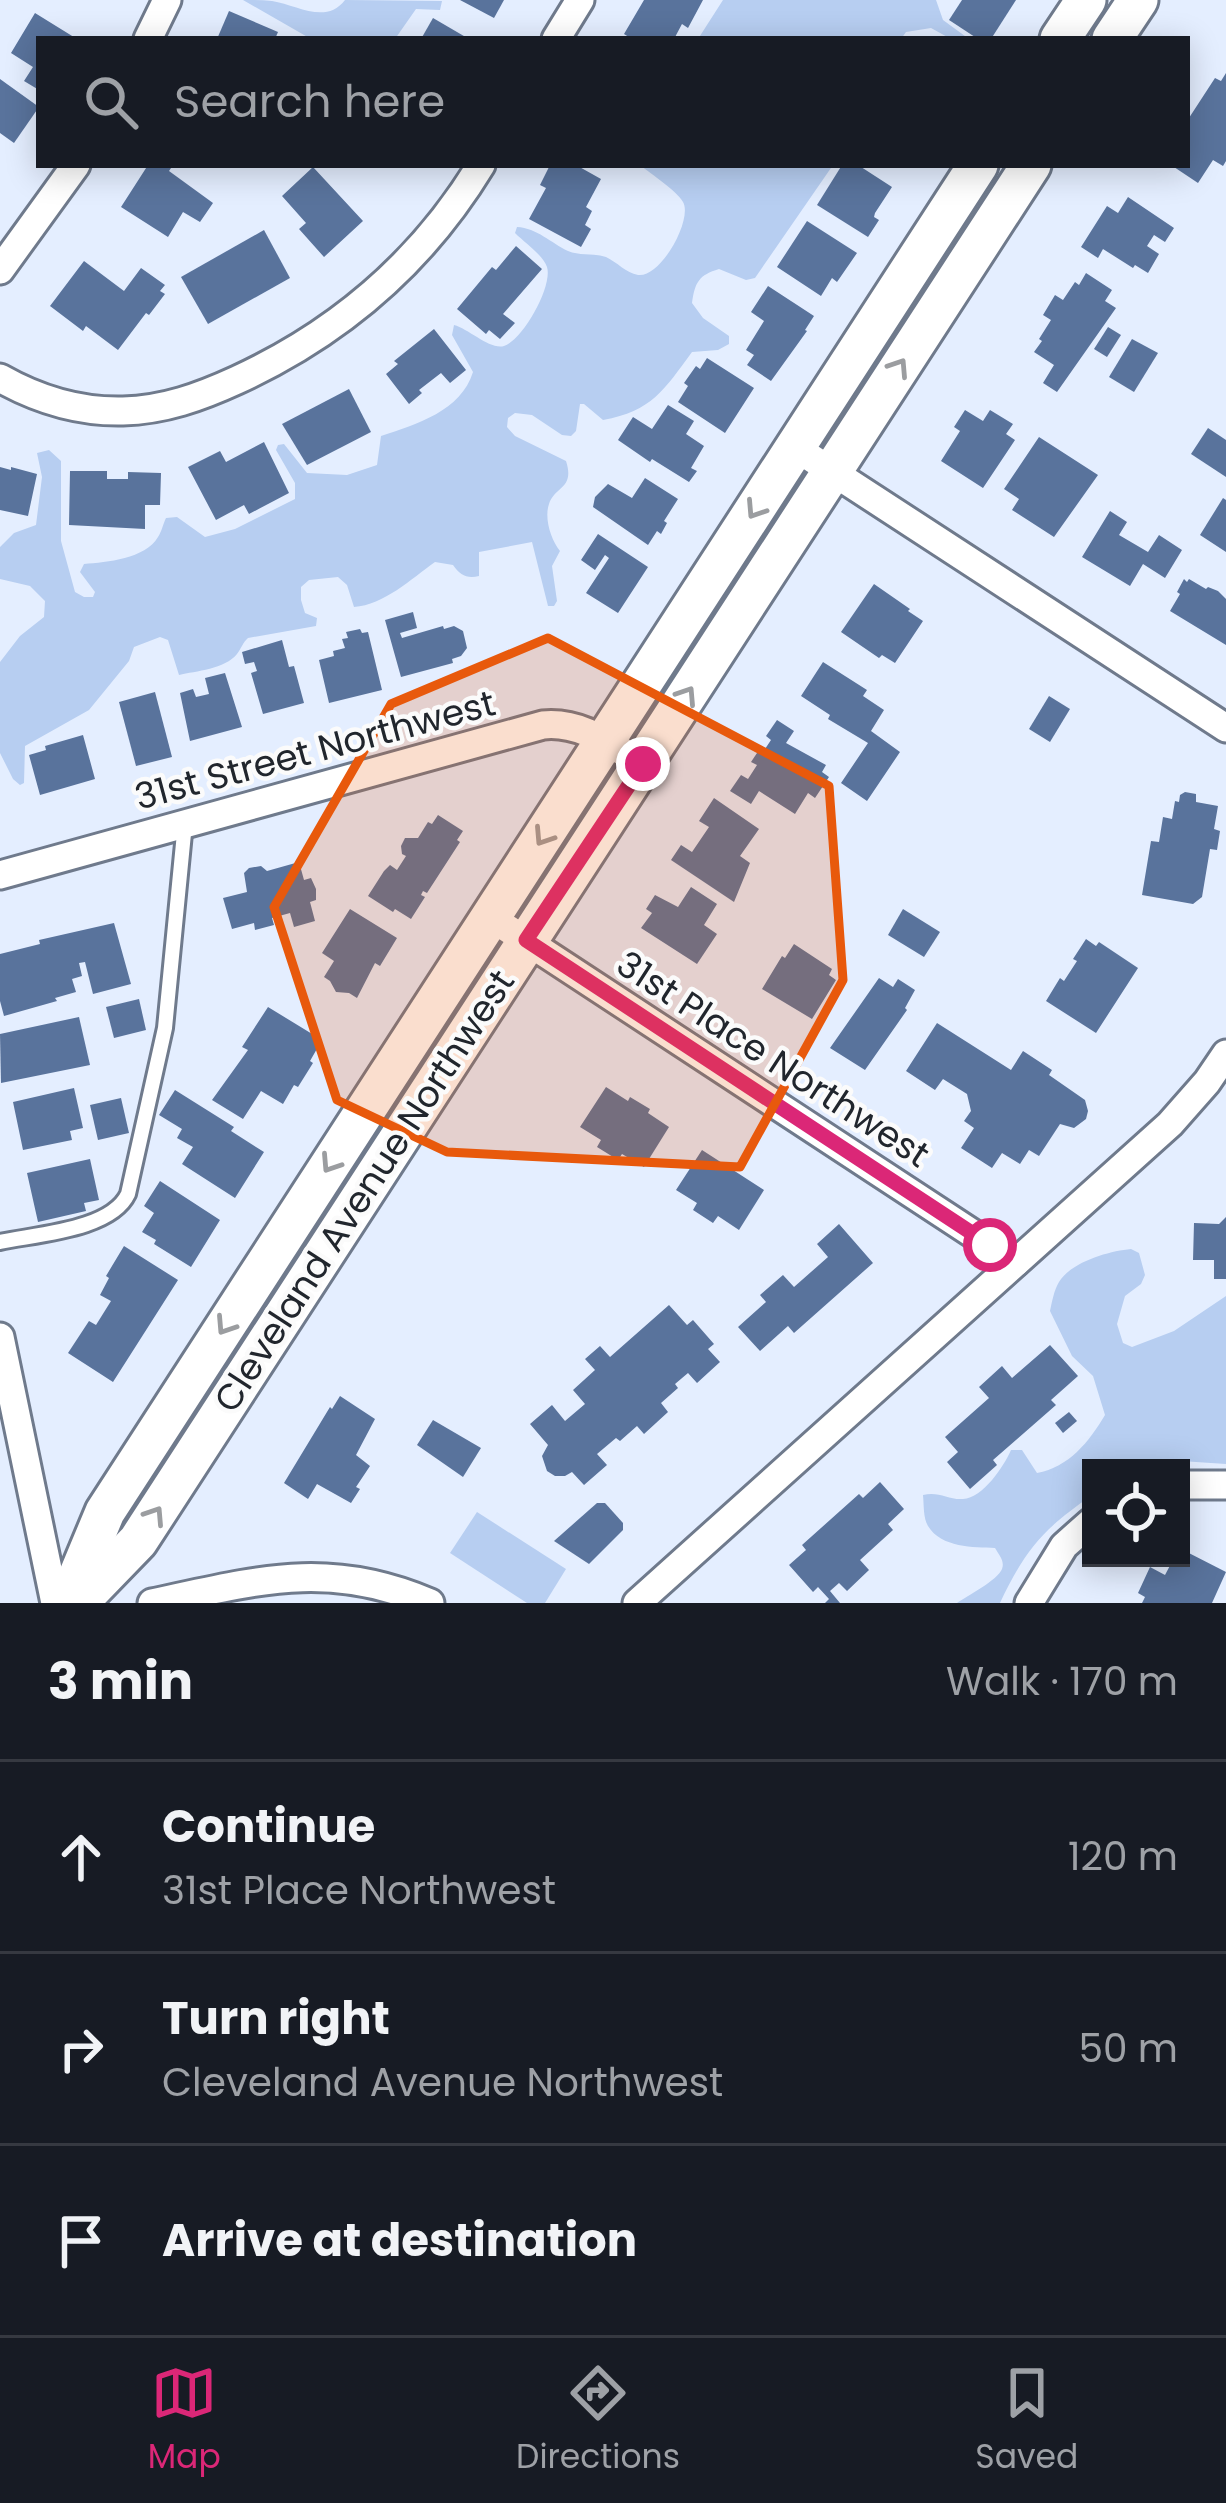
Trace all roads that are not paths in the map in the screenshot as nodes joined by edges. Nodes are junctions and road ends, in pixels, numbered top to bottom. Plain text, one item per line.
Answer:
1 (167, 0) edge
2 (580, 0) edge
3 (1086, 0) edge
4 (1138, 0) edge
5 (149, 36) edge
6 (558, 36) edge
7 (1062, 36) edge
8 (1114, 36) edge
9 (74, 168) edge
10 (479, 168) edge
11 (976, 168) edge
12 (1029, 168) edge
13 (0, 270) edge
14 (0, 378) edge
15 (796, 448) junction
16 (831, 470) junction
17 (1226, 728) edge
18 (606, 742) junction
19 (643, 764) junction
20 (185, 823) junction
21 (0, 875) edge
22 (490, 916) junction
23 (526, 940) junction
24 (1226, 1054) edge
25 (289, 1228) junction
26 (0, 1242) edge
27 (325, 1251) junction
28 (1016, 1262) junction
29 (0, 1337) edge
30 (9, 1423) edge
31 (1190, 1484) edge
32 (1226, 1485) edge
33 (1082, 1530) edge
34 (55, 1603) edge
35 (68, 1603) edge
36 (79, 1603) edge
37 (152, 1603) edge
38 (430, 1603) edge
39 (637, 1603) edge
40 (1029, 1603) edge

1 - 5 street
2 - 6 street
3 - 7 main road
4 - 8 main road
9 - 13 street
10 - 14 street
11 - 15 main road, Cleveland Avenue Northwest
16 -> 12 main road, Cleveland Avenue Northwest
15 - 16 street
15 -> 18 main road, Cleveland Avenue Northwest
16 - 17 street
19 -> 16 main road, Cleveland Avenue Northwest
18 - 19 street, 31st Street Northwest
18 - 20 street, 31st Street Northwest
18 -> 22 main road, Cleveland Avenue Northwest
19 - 23 main road, Cleveland Avenue Northwest
20 - 21 street, 31st Street Northwest
20 - 26 lane
22 - 23 street, 31st Place Northwest
22 -> 25 main road, Cleveland Avenue Northwest
23 - 27 main road, Cleveland Avenue Northwest
23 - 28 street, 31st Place Northwest
24 - 28 street
25 - 27 main road
25 -> 35 main road, Cleveland Avenue Northwest
36 -> 27 main road, Cleveland Avenue Northwest
28 - 39 street
29 - 30 street
30 - 34 street
31 - 32 street
33 - 40 street
37 - 38 street

